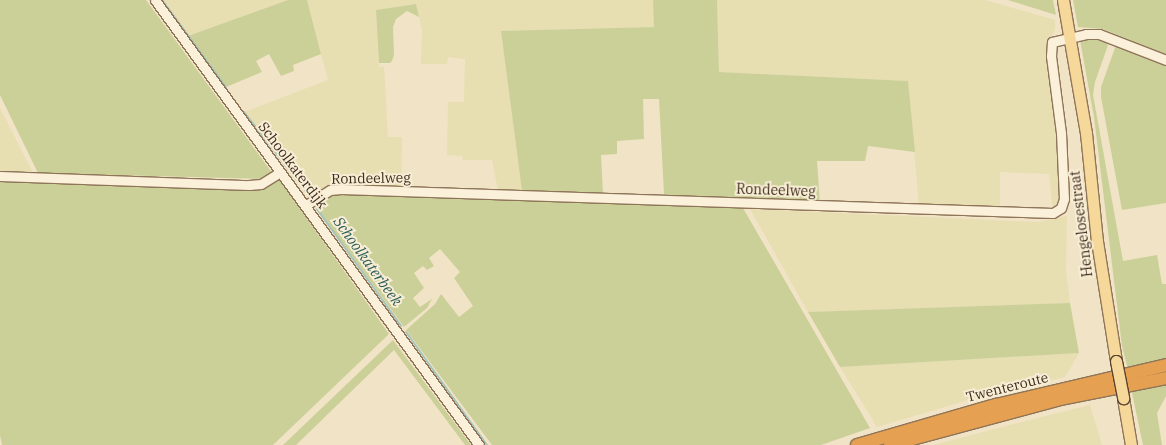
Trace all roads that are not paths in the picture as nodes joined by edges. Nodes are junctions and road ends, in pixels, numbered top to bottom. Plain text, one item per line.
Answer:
1 (155, 0) edge
2 (1063, 0) edge
3 (1070, 37) junction
4 (1166, 60) edge
5 (280, 172) junction
6 (0, 176) edge
7 (306, 205) junction
8 (1166, 365) edge
9 (1166, 378) edge
10 (479, 445) edge
11 (857, 445) edge
12 (890, 445) edge
13 (1131, 445) edge

1 - 5 street, Schoolkaterdijk
2 - 3 main road, Hengelosestraat
3 - 4 street
3 - 7 street, Rondeelweg
3 - 13 main road, Hengelosestraat, bridge
5 - 6 street
5 - 7 street, Schoolkaterdijk
7 - 10 street, Schoolkaterdijk
8 - 11 highway, Twenteroute
9 - 12 highway, Twenteroute

